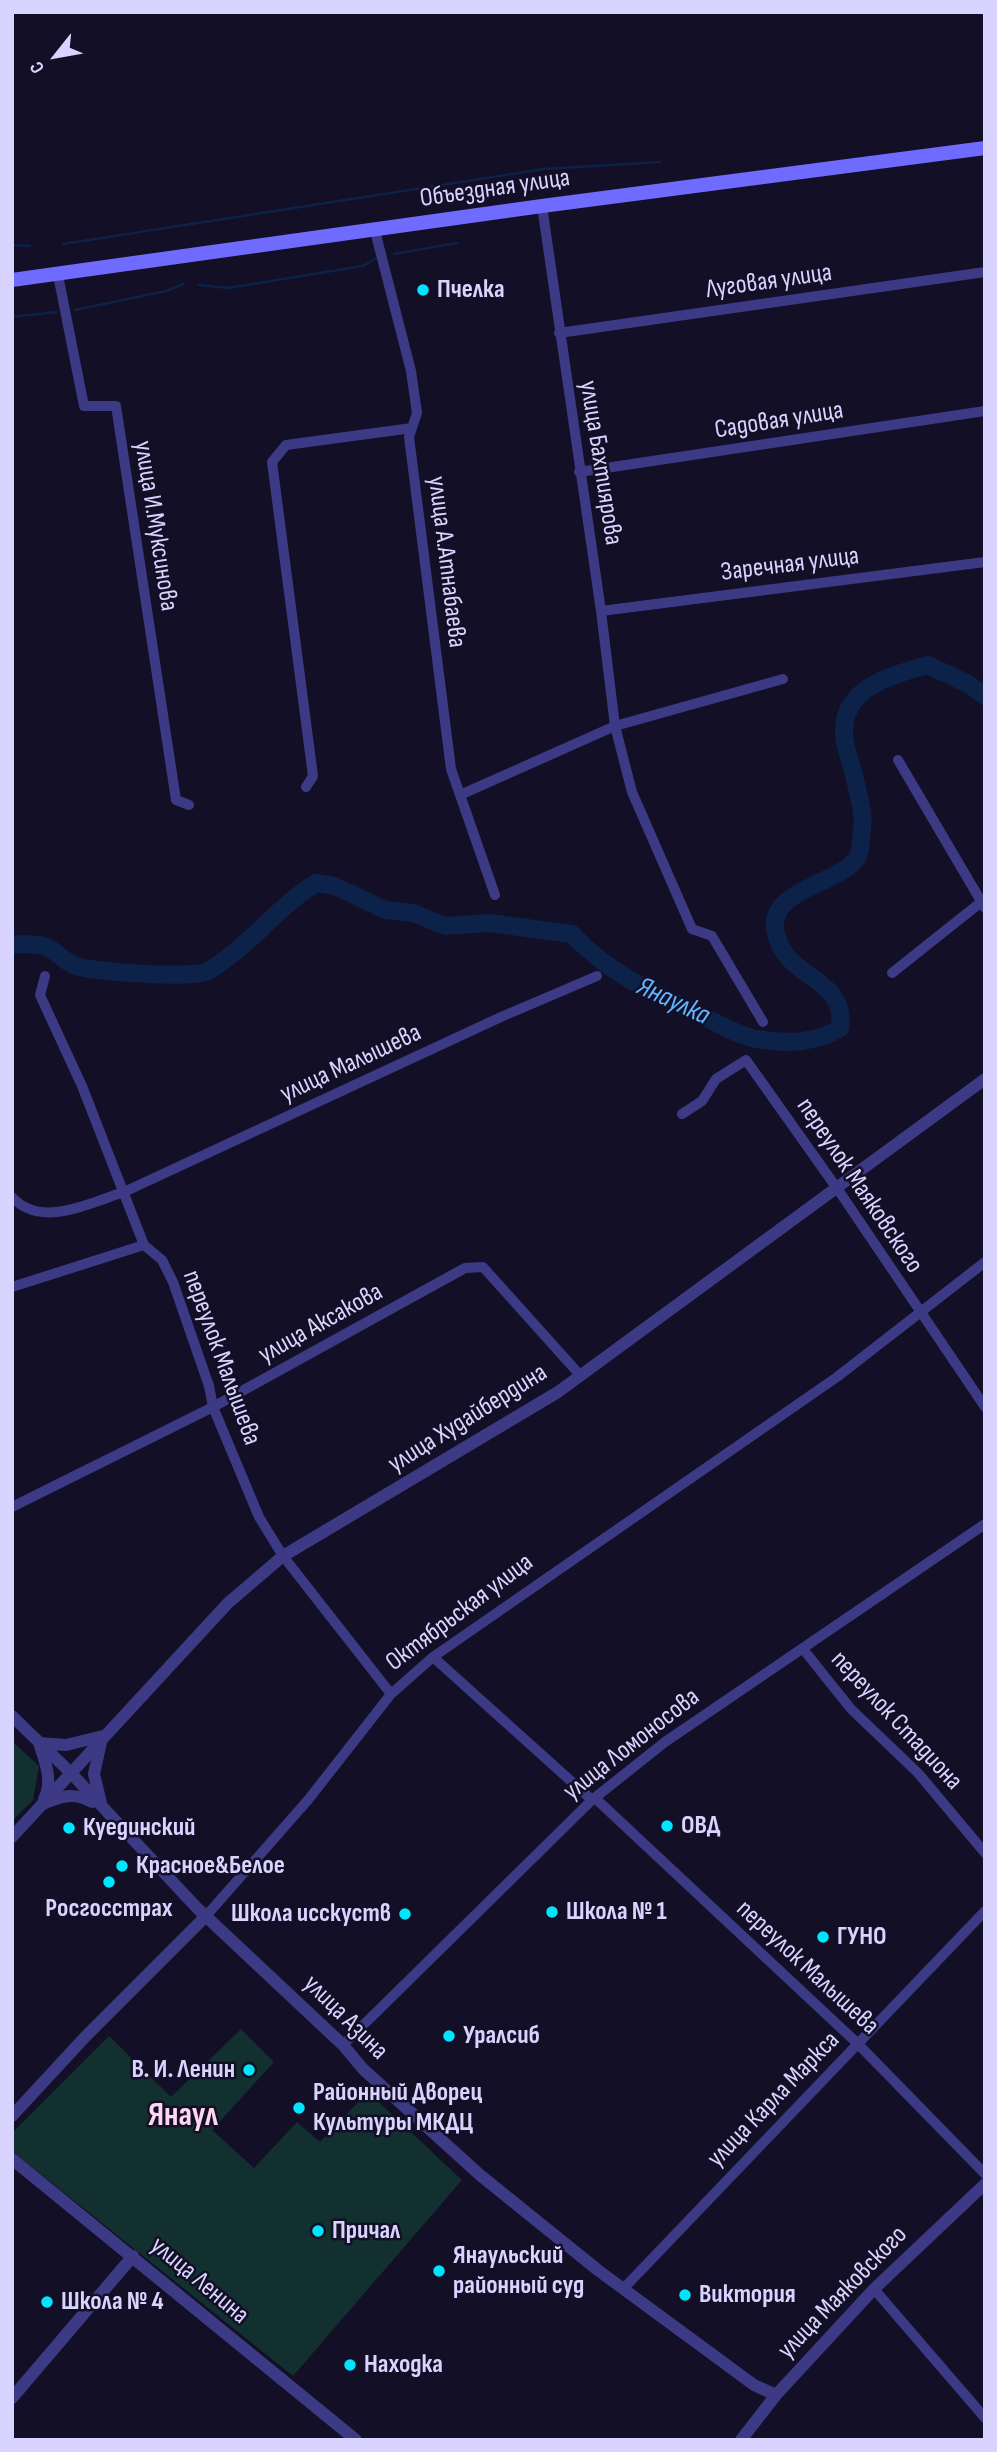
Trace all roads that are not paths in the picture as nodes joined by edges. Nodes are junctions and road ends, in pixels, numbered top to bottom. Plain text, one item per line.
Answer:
1 (985, 148) edge
2 (542, 206) junction
3 (374, 231) junction
4 (985, 272) edge
5 (58, 275) junction
6 (12, 280) edge
7 (559, 333) junction
8 (985, 411) edge
9 (412, 428) junction
10 (579, 472) junction
11 (985, 562) edge
12 (601, 611) junction
13 (783, 679) dead end
14 (615, 726) junction
15 (898, 761) dead end
16 (306, 787) dead end
17 (460, 795) junction
18 (189, 805) dead end
19 (495, 895) dead end
20 (983, 903) edge
21 (892, 973) dead end
22 (45, 976) dead end
23 (597, 976) dead end
24 (763, 1022) dead end
25 (985, 1079) edge
26 (682, 1114) dead end
27 (837, 1187) junction
28 (124, 1192) junction
29 (12, 1197) edge
30 (144, 1245) junction
31 (985, 1262) edge
32 (12, 1287) edge
33 (921, 1313) junction
34 (580, 1375) junction
35 (213, 1407) junction
36 (985, 1407) edge
37 (12, 1507) edge
38 (985, 1524) edge
39 (283, 1556) junction
40 (803, 1649) junction
41 (433, 1657) junction
42 (391, 1694) junction
43 (12, 1716) edge
44 (103, 1735) junction
45 (39, 1743) junction
46 (70, 1772) junction
47 (593, 1799) junction
48 (40, 1806) junction
49 (103, 1808) junction
50 (12, 1837) edge
51 (985, 1853) edge
52 (985, 1911) edge
53 (206, 1916) junction
54 (858, 2043) junction
55 (342, 2045) junction
56 (12, 2116) edge
57 (12, 2159) edge
58 (985, 2174) edge
59 (985, 2184) edge
60 (134, 2256) junction
61 (624, 2288) junction
62 (874, 2289) junction
63 (776, 2395) junction
64 (12, 2398) edge
65 (985, 2418) edge
66 (356, 2440) edge
67 (741, 2440) edge

1 - 2 main road, Объездная улица
2 - 3 main road, Объездная улица
2 - 7 street, улица Бахтиярова
3 - 5 main road, Объездная улица
3 - 9 street, улица А.Атнабаева
4 - 7 street, Луговая улица
5 - 6 main road, Объездная улица
5 - 18 street, улица И.Муксинова
7 - 10 street, улица Бахтиярова
8 - 10 street, Садовая улица
9 - 16 street
9 - 17 street, улица А.Атнабаева
10 - 12 street, улица Бахтиярова
11 - 12 street, Заречная улица
12 - 14 street, улица Бахтиярова
13 - 14 street
14 - 17 street
14 - 24 street, улица Бахтиярова
15 - 20 street
17 - 19 street, улица А.Атнабаева
20 - 21 street
22 - 28 street, переулок Малышева
23 - 28 street, улица Малышева
25 - 27 street, улица Худайбердина
26 - 27 street, переулок Маяковского
27 - 33 street, переулок Маяковского
27 - 34 street, улица Худайбердина
28 - 29 street, улица Малышева
28 - 30 street, переулок Малышева
30 - 32 street
30 - 35 street, переулок Малышева
31 - 33 street, Октябрьская улица
33 - 36 street, переулок Маяковского
33 - 41 street, Октябрьская улица
34 - 35 street, улица Аксакова
34 - 39 street, улица Худайбердина
35 - 37 street, улица Аксакова
35 - 39 street, переулок Малышева
38 - 40 street, улица Ломоносова
39 - 42 street, переулок Малышева
39 - 44 street, улица Худайбердина
40 - 47 street, улица Ломоносова
40 - 51 street, переулок Стадиона
41 - 42 street, Октябрьская улица
41 - 47 street, переулок Малышева
42 - 53 street, Октябрьская улица
43 - 45 street, улица Азина
44 - 45 street
44 - 46 street, улица Худайбердина
44 - 49 street
45 - 46 street, улица Азина
45 - 48 street
46 - 48 street, улица Худайбердина
46 - 49 street, улица Азина
47 - 54 street, переулок Малышева
47 - 55 street, улица Ломоносова
48 - 49 street
48 - 50 street, улица Худайбердина
49 - 53 street, улица Азина
52 - 54 street, улица Карла Маркса
53 - 55 street, улица Азина
53 - 56 street, Октябрьская улица
54 - 58 street, переулок Малышева
54 - 61 street, улица Карла Маркса
55 - 61 street, улица Азина
57 - 60 street, улица Ленина
59 - 62 street, улица Маяковского
60 - 64 street
60 - 66 street, улица Ленина
61 - 63 street, улица Азина
62 - 63 street, улица Маяковского
62 - 65 street
63 - 67 street, улица Маяковского

